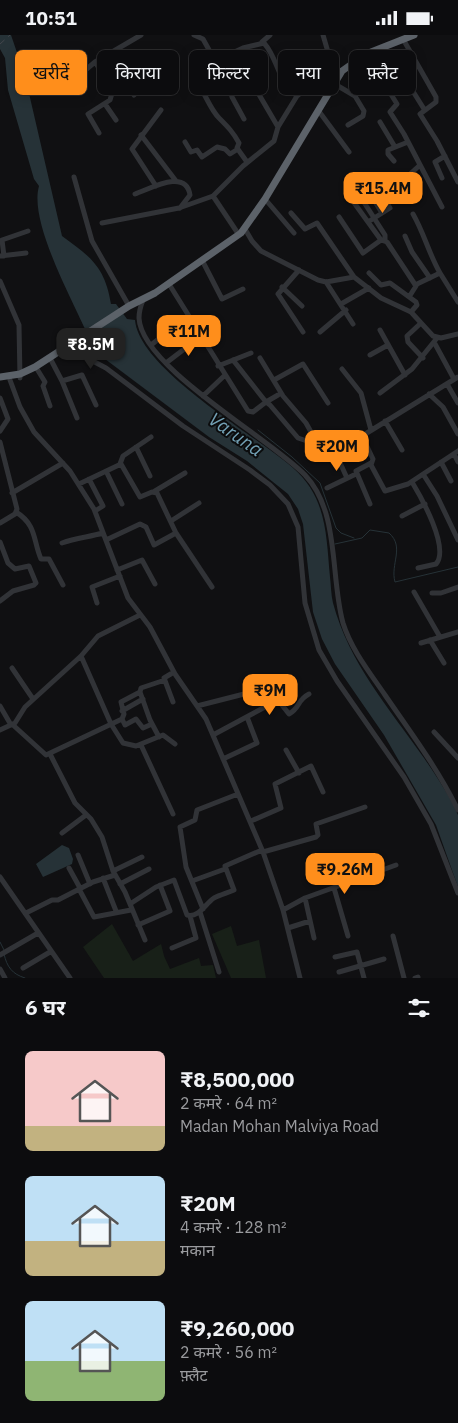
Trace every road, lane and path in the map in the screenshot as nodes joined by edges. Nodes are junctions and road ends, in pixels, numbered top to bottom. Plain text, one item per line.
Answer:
1 (141, 35) edge
2 (194, 35) edge
3 (208, 35) edge
4 (270, 35) edge
5 (323, 35) edge
6 (414, 35) edge
7 (202, 38) junction
8 (403, 39) junction
9 (262, 42) junction
10 (116, 50) edge
11 (209, 50) edge
12 (239, 50) edge
13 (327, 50) edge
14 (376, 50) edge
15 (96, 62) joint
16 (349, 66) edge
17 (87, 69) edge
18 (339, 70) edge
19 (342, 71) junction
20 (339, 75) edge
21 (339, 87) edge
22 (205, 95) edge
23 (232, 95) edge
24 (259, 95) edge
25 (326, 95) edge
26 (392, 95) edge
27 (415, 95) edge
28 (297, 96) joint
29 (105, 104) junction
30 (424, 109) junction
31 (161, 110) dead end
32 (318, 110) junction
33 (244, 119) dead end
34 (116, 120) dead end
35 (380, 122) dead end
36 (348, 125) dead end
37 (278, 127) junction
38 (100, 133) dead end
39 (141, 135) junction
40 (185, 142) dead end
41 (408, 142) junction
42 (395, 147) junction
43 (238, 149) junction
44 (349, 152) dead end
45 (445, 156) junction
46 (394, 161) dead end
47 (247, 163) junction
48 (420, 165) junction
49 (74, 177) dead end
50 (442, 178) dead end
51 (176, 181) junction
52 (374, 181) dead end
53 (387, 182) dead end
54 (458, 182) edge
55 (364, 184) dead end
56 (156, 186) junction
57 (347, 193) dead end
58 (358, 193) dead end
59 (135, 194) dead end
60 (213, 196) junction
61 (265, 199) junction
62 (442, 207) dead end
63 (179, 208) junction
64 (291, 213) dead end
65 (382, 213) junction
66 (413, 214) dead end
67 (339, 217) dead end
68 (374, 218) junction
69 (368, 222) junction
70 (102, 223) dead end
71 (245, 229) junction
72 (28, 231) dead end
73 (294, 233) dead end
74 (239, 235) junction
75 (405, 236) dead end
76 (383, 241) junction
77 (26, 253) dead end
78 (2, 256) edge
79 (203, 262) junction
80 (299, 270) junction
81 (369, 273) dead end
82 (440, 273) junction
83 (354, 277) junction
84 (430, 278) junction
85 (0, 281) edge
86 (326, 282) junction
87 (169, 284) junction
88 (415, 285) junction
89 (282, 287) junction
90 (369, 288) junction
91 (243, 289) dead end
92 (409, 297) junction
93 (143, 300) junction
94 (458, 302) edge
95 (341, 304) junction
96 (128, 306) junction
97 (302, 306) dead end
98 (346, 311) junction
99 (411, 312) junction
100 (188, 316) junction
101 (353, 323) dead end
102 (421, 323) junction
103 (380, 330) dead end
104 (303, 332) dead end
105 (320, 332) dead end
106 (458, 334) edge
107 (200, 337) junction
108 (436, 340) junction
109 (73, 341) junction
110 (151, 345) junction
111 (388, 345) junction
112 (250, 353) dead end
113 (370, 355) dead end
114 (260, 358) dead end
115 (422, 358) junction
116 (51, 360) junction
117 (233, 360) junction
118 (166, 363) junction
119 (218, 366) junction
120 (37, 369) junction
121 (342, 369) dead end
122 (224, 375) junction
123 (405, 375) junction
124 (20, 376) junction
125 (0, 377) edge
126 (456, 378) edge
127 (10, 380) junction
128 (274, 380) junction
129 (62, 381) junction
130 (0, 382) edge
131 (447, 384) junction
132 (380, 393) dead end
133 (429, 394) junction
134 (278, 395) dead end
135 (203, 396) junction
136 (0, 399) edge
137 (266, 403) junction
138 (328, 403) dead end
139 (458, 403) edge
140 (96, 405) dead end
141 (50, 406) dead end
142 (77, 418) dead end
143 (385, 421) junction
144 (371, 430) junction
145 (0, 431) edge
146 (458, 434) edge
147 (362, 436) junction
148 (151, 437) dead end
149 (316, 441) junction
150 (330, 441) junction
151 (0, 442) edge
152 (136, 447) junction
153 (402, 450) dead end
154 (456, 452) edge
155 (458, 461) edge
156 (441, 462) junction
157 (63, 463) junction
158 (371, 463) junction
159 (120, 464) junction
160 (106, 471) junction
161 (185, 473) dead end
162 (356, 474) junction
163 (423, 474) junction
164 (150, 476) dead end
165 (347, 478) junction
166 (89, 479) junction
167 (451, 481) dead end
168 (412, 482) junction
169 (80, 484) junction
170 (326, 487) dead end
171 (155, 491) junction
172 (12, 493) junction
173 (199, 503) dead end
174 (122, 504) dead end
175 (370, 504) dead end
176 (425, 504) junction
177 (95, 511) junction
178 (16, 512) junction
179 (402, 516) dead end
180 (171, 521) junction
181 (0, 523) edge
182 (104, 533) junction
183 (176, 533) junction
184 (106, 540) junction
185 (458, 540) edge
186 (0, 542) edge
187 (62, 543) dead end
188 (418, 567) dead end
189 (117, 570) junction
190 (120, 576) junction
191 (155, 584) dead end
192 (63, 585) dead end
193 (212, 587) dead end
194 (458, 587) edge
195 (414, 592) dead end
196 (432, 593) dead end
197 (0, 601) edge
198 (97, 603) dead end
199 (140, 615) junction
200 (457, 635) edge
201 (440, 637) junction
202 (430, 640) junction
203 (421, 643) dead end
204 (81, 656) junction
205 (444, 663) dead end
206 (12, 667) dead end
207 (174, 672) junction
208 (165, 680) junction
209 (140, 692) junction
210 (248, 693) dead end
211 (310, 694) dead end
212 (33, 699) junction
213 (143, 699) junction
214 (174, 702) dead end
215 (0, 706) edge
216 (197, 706) junction
217 (122, 711) junction
218 (247, 717) junction
219 (122, 719) junction
220 (111, 724) junction
221 (12, 725) junction
222 (152, 725) junction
223 (0, 729) edge
224 (434, 732) dead end
225 (213, 735) junction
226 (159, 737) junction
227 (175, 744) dead end
228 (141, 745) junction
229 (286, 750) dead end
230 (50, 754) junction
231 (458, 758) edge
232 (223, 759) junction
233 (299, 773) junction
234 (323, 792) dead end
235 (238, 794) junction
236 (365, 807) dead end
237 (458, 810) edge
238 (173, 814) dead end
239 (86, 815) junction
240 (251, 821) junction
241 (62, 833) dead end
242 (263, 851) junction
243 (78, 855) dead end
244 (142, 857) dead end
245 (396, 865) dead end
246 (69, 868) dead end
247 (149, 869) dead end
248 (225, 869) junction
249 (114, 873) junction
250 (0, 877) edge
251 (103, 878) junction
252 (192, 881) junction
253 (90, 884) junction
254 (120, 884) junction
255 (160, 885) junction
256 (80, 889) junction
257 (334, 889) junction
258 (458, 893) edge
259 (306, 898) junction
260 (130, 907) junction
261 (201, 910) junction
262 (283, 910) junction
263 (116, 911) junction
264 (26, 913) junction
265 (190, 916) junction
266 (310, 921) junction
267 (138, 925) junction
268 (288, 928) junction
269 (38, 933) junction
270 (348, 936) dead end
271 (393, 936) dead end
272 (314, 938) dead end
273 (145, 940) dead end
274 (172, 948) dead end
275 (50, 952) junction
276 (1, 955) edge
277 (335, 957) dead end
278 (384, 959) dead end
279 (361, 966) junction
280 (24, 968) dead end
281 (0, 969) edge
282 (219, 972) dead end
283 (338, 972) dead end
284 (5, 978) edge
285 (70, 978) edge
286 (300, 978) edge
287 (364, 978) edge
288 (404, 978) edge

1 - 10 street
2 - 7 street
3 - 7 street
4 - 9 street
5 - 13 street
6 - 8 highway
7 - 11 street
8 - 14 highway
8 - 30 street
9 - 12 street
9 - 28 street
15 - 17 street
15 - 29 street
16 - 19 highway
18 - 19 street
19 - 20 highway
21 - 36 street
22 - 43 street
23 - 33 street
24 - 37 street
25 - 32 highway
26 - 41 street
27 - 30 street
28 - 37 street
29 - 34 street
29 - 38 street
30 - 45 street
31 - 39 street
32 - 44 street
32 - 61 highway
35 - 42 street
37 - 47 street
39 - 51 street
39 - 56 street
40 - 43 street
41 - 42 street
41 - 48 street
42 - 46 street
43 - 47 street
45 - 50 street
45 - 54 street
47 - 60 street
48 - 53 street
48 - 62 street
49 - 96 street
51 - 56 street
51 - 63 street
52 - 65 street
55 - 65 street
56 - 59 street
57 - 69 street
58 - 68 street
60 - 63 street
60 - 74 street
61 - 71 highway
61 - 73 street
63 - 70 street
64 - 83 street
65 - 68 street
66 - 82 street
67 - 76 street
68 - 69 street
68 - 76 street
69 - 76 street
71 - 74 highway
71 - 80 street
72 - 78 street
74 - 79 highway
75 - 84 street
76 - 88 street
77 - 78 street
79 - 87 highway
79 - 91 street
80 - 86 street
80 - 89 street
81 - 92 street
82 - 84 street
82 - 94 street
83 - 86 street
83 - 90 street
84 - 88 street
85 - 124 street
86 - 95 street
87 - 93 highway
87 - 100 street
88 - 92 street
89 - 97 street
89 - 104 street
90 - 95 street
90 - 99 street
92 - 99 street
93 - 96 highway
93 - 110 street
95 - 98 street
96 - 109 highway
98 - 101 street
98 - 105 street
99 - 102 street
100 - 107 street
100 - 110 street
102 - 108 street
102 - 115 street
103 - 111 street
106 - 108 street
107 - 118 street
107 - 119 street
108 - 115 street
108 - 126 street
109 - 116 highway
109 - 124 highway
109 - 258 street
110 - 118 street
111 - 113 street
111 - 123 street
112 - 117 street
114 - 128 street
115 - 123 street
116 - 120 highway
116 - 129 street
117 - 119 street
117 - 137 street
118 - 135 street
119 - 122 street
120 - 124 highway
120 - 141 street
121 - 144 street
122 - 135 street
122 - 137 street
123 - 132 street
124 - 125 highway
124 - 127 highway
126 - 131 street
127 - 130 highway
127 - 157 street
128 - 138 street
128 - 149 street
129 - 140 street
129 - 142 street
131 - 133 street
131 - 139 street
133 - 143 street
133 - 146 street
134 - 137 street
135 - 237 street
136 - 145 street
137 - 149 street
143 - 144 street
143 - 153 street
144 - 147 street
147 - 150 street
147 - 158 street
148 - 152 street
149 - 150 street
150 - 165 street
151 - 172 street
152 - 159 street
152 - 164 street
154 - 155 street
154 - 156 street
156 - 163 street
156 - 167 street
157 - 169 street
157 - 172 street
158 - 162 street
158 - 168 street
159 - 160 street
159 - 171 street
160 - 166 street
160 - 174 street
161 - 171 street
162 - 165 street
162 - 175 street
163 - 168 street
163 - 185 street
165 - 170 street
166 - 169 street
166 - 177 street
168 - 176 street
169 - 177 street
171 - 180 street
172 - 178 street
173 - 180 street
176 - 179 street
176 - 188 street
177 - 182 street
178 - 181 street
178 - 192 street
180 - 183 street
182 - 184 street
182 - 187 street
183 - 184 street
183 - 193 street
184 - 189 street
186 - 197 street
189 - 190 street
189 - 191 street
190 - 198 street
190 - 199 street
194 - 196 street
195 - 201 street
199 - 204 street
199 - 207 street
200 - 201 street
201 - 202 street
202 - 203 street
202 - 205 street
204 - 212 street
204 - 220 street
206 - 212 street
207 - 208 street
207 - 216 street
208 - 209 street
208 - 214 street
209 - 213 street
209 - 217 street
210 - 216 street
211 - 218 street
212 - 221 street
213 - 217 street
213 - 222 street
215 - 221 street
216 - 225 street
217 - 219 street
218 - 225 street
218 - 232 street
219 - 220 street
219 - 222 street
220 - 228 street
220 - 230 street
221 - 223 street
221 - 230 street
222 - 226 street
224 - 231 street
225 - 232 street
226 - 227 street
226 - 228 street
228 - 238 street
229 - 233 street
230 - 239 street
232 - 235 street
233 - 234 street
233 - 240 street
235 - 240 street
235 - 252 street
236 - 242 street
239 - 241 street
239 - 249 street
240 - 242 street
242 - 248 street
242 - 262 street
243 - 253 street
244 - 249 street
245 - 257 street
246 - 256 street
247 - 254 street
248 - 252 street
248 - 261 street
249 - 251 street
249 - 254 street
250 - 264 street
251 - 253 street
251 - 263 street
252 - 261 street
253 - 256 street
254 - 260 street
255 - 260 street
255 - 265 street
255 - 267 street
256 - 263 street
256 - 264 street
257 - 259 street
257 - 270 street
259 - 262 street
259 - 266 street
260 - 263 street
260 - 267 street
261 - 265 street
261 - 282 street
262 - 268 street
264 - 269 street
265 - 274 street
266 - 268 street
266 - 272 street
267 - 273 street
268 - 286 street
269 - 275 street
269 - 276 street
271 - 288 street
275 - 280 street
275 - 285 street
277 - 279 street
278 - 279 street
279 - 283 street
279 - 287 street
281 - 284 street

